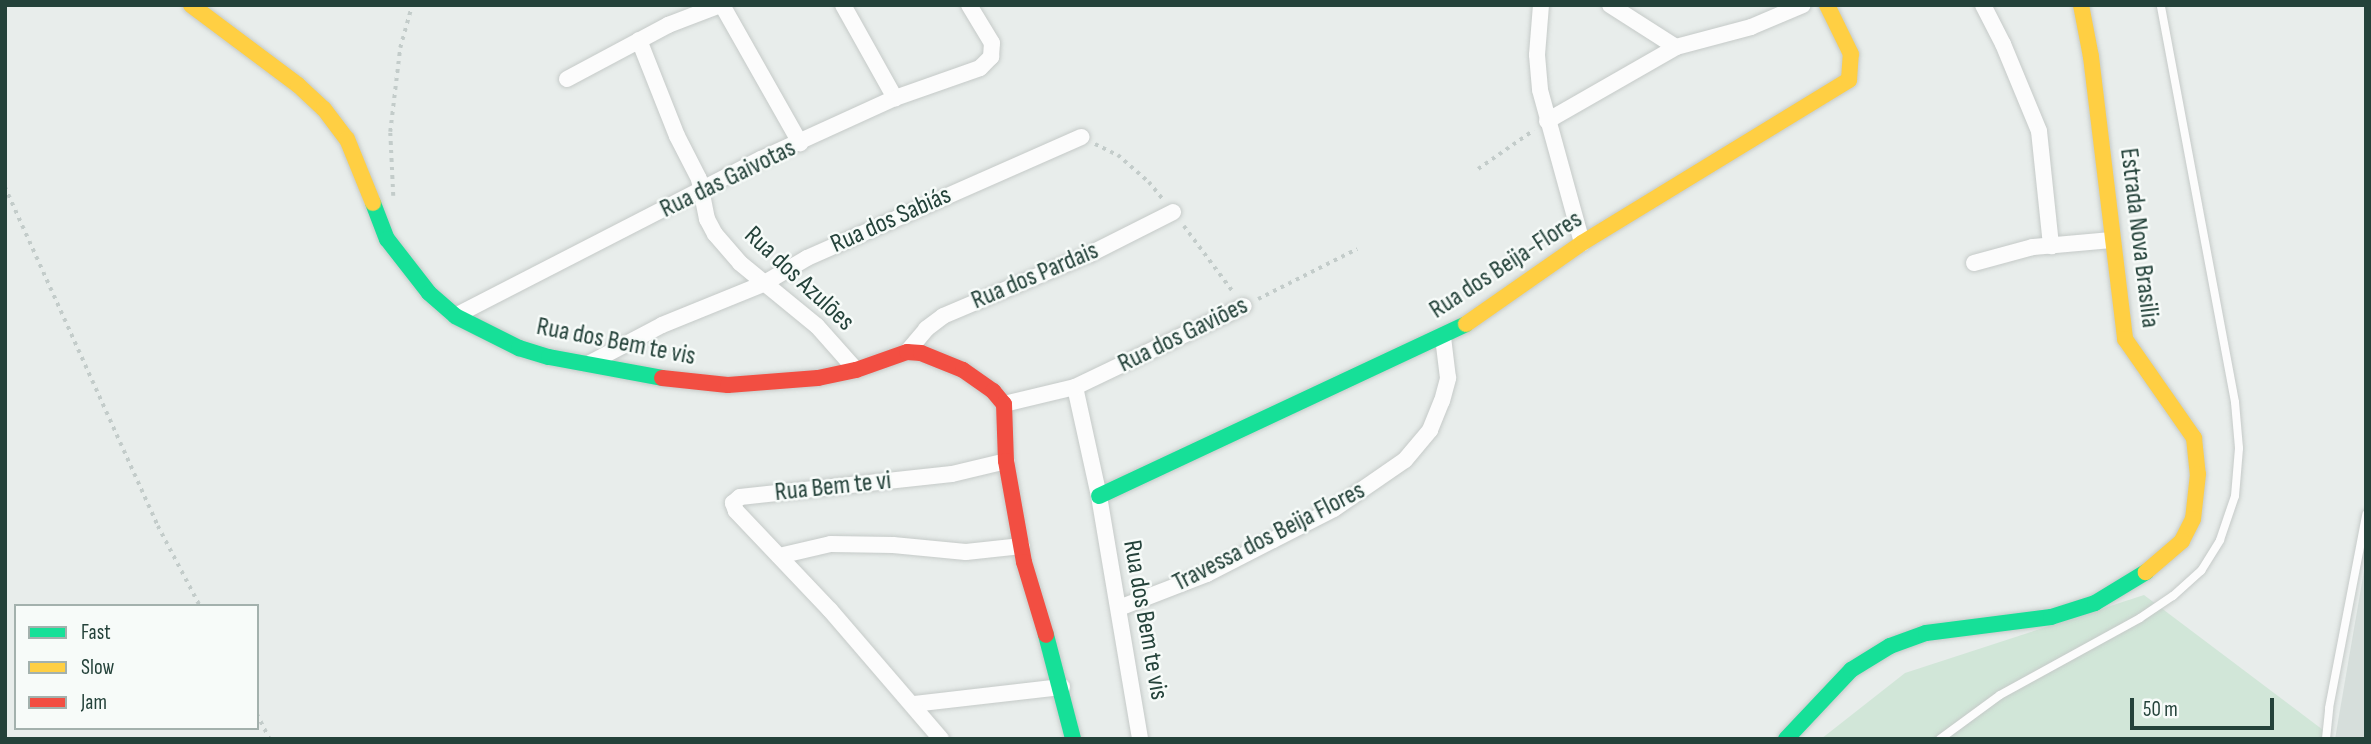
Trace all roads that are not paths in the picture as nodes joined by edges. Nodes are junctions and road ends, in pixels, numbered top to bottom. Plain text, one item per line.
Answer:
1 (191, 5) edge
2 (721, 5) edge
3 (843, 5) edge
4 (970, 5) edge
5 (1541, 5) edge
6 (1610, 5) edge
7 (1804, 5) edge
8 (1826, 5) edge
9 (1983, 5) edge
10 (2081, 5) edge
11 (2161, 5) edge
12 (639, 40) junction
13 (1676, 47) junction
14 (567, 79) dead end
15 (895, 98) junction
16 (1547, 121) junction
17 (1081, 136) dead end
18 (800, 143) junction
19 (702, 190) junction
20 (1173, 212) dead end
21 (2112, 240) junction
22 (1582, 243) junction
23 (2051, 246) junction
24 (1973, 263) dead end
25 (763, 284) junction
26 (1244, 306) road end
27 (455, 316) junction
28 (1443, 337) junction
29 (907, 352) junction
30 (590, 363) junction
31 (856, 370) junction
32 (1075, 387) junction
33 (1004, 404) junction
34 (1006, 461) junction
35 (1099, 496) junction
36 (2366, 515) edge
37 (1022, 546) junction
38 (779, 556) junction
39 (1119, 608) junction
40 (1062, 687) junction
41 (914, 704) junction
42 (942, 739) edge
43 (1073, 739) edge
44 (1140, 739) edge
45 (1786, 739) edge
46 (1940, 739) edge
47 (2326, 739) edge

1 - 27 street, Rua dos Bem te vis
2 - 12 street
2 - 18 street
3 - 15 street
4 - 15 street, Rua das Gaivotas
5 - 16 street
6 - 13 street
7 - 13 street
8 - 22 street, Rua dos Beija-Flores
9 - 23 street
10 - 21 street, Estrada Nova Brasilia
11 - 46 lane
12 - 14 street
12 - 19 street, Rua dos Azulões
13 - 16 street
15 - 18 street, Rua das Gaivotas
16 - 22 street
17 - 25 street, Rua dos Sabiás
18 - 19 street, Rua das Gaivotas
19 - 25 street, Rua dos Azulões
19 - 27 street, Rua das Gaivotas
20 - 29 street, Rua dos Pardais
21 - 23 street
21 - 45 street, Estrada Nova Brasilia
22 - 28 street, Rua dos Beija-Flores
23 - 24 street
25 - 30 street, Rua dos Sabiás
25 - 31 street, Rua dos Azulões
26 - 32 street, Rua dos Gaviões
27 - 30 street, Rua dos Bem te vis
28 - 35 street, Rua dos Beija-Flores
28 - 39 street, Travessa dos Beija Flores
29 - 31 street, Rua dos Azulões
29 - 33 street
30 - 31 street, Rua dos Bem te vis
32 - 33 street, Rua dos Gaviões
32 - 35 street, Rua dos Bem te vis
33 - 34 street
34 - 37 street
34 - 38 street, Rua Bem te vi
35 - 39 street, Rua dos Bem te vis
36 - 47 lane
37 - 38 street
37 - 40 street
38 - 41 street, Rua Bem te vi
39 - 44 street, Rua dos Bem te vis
40 - 41 street
40 - 43 street
41 - 42 street, Rua Bem te vi

